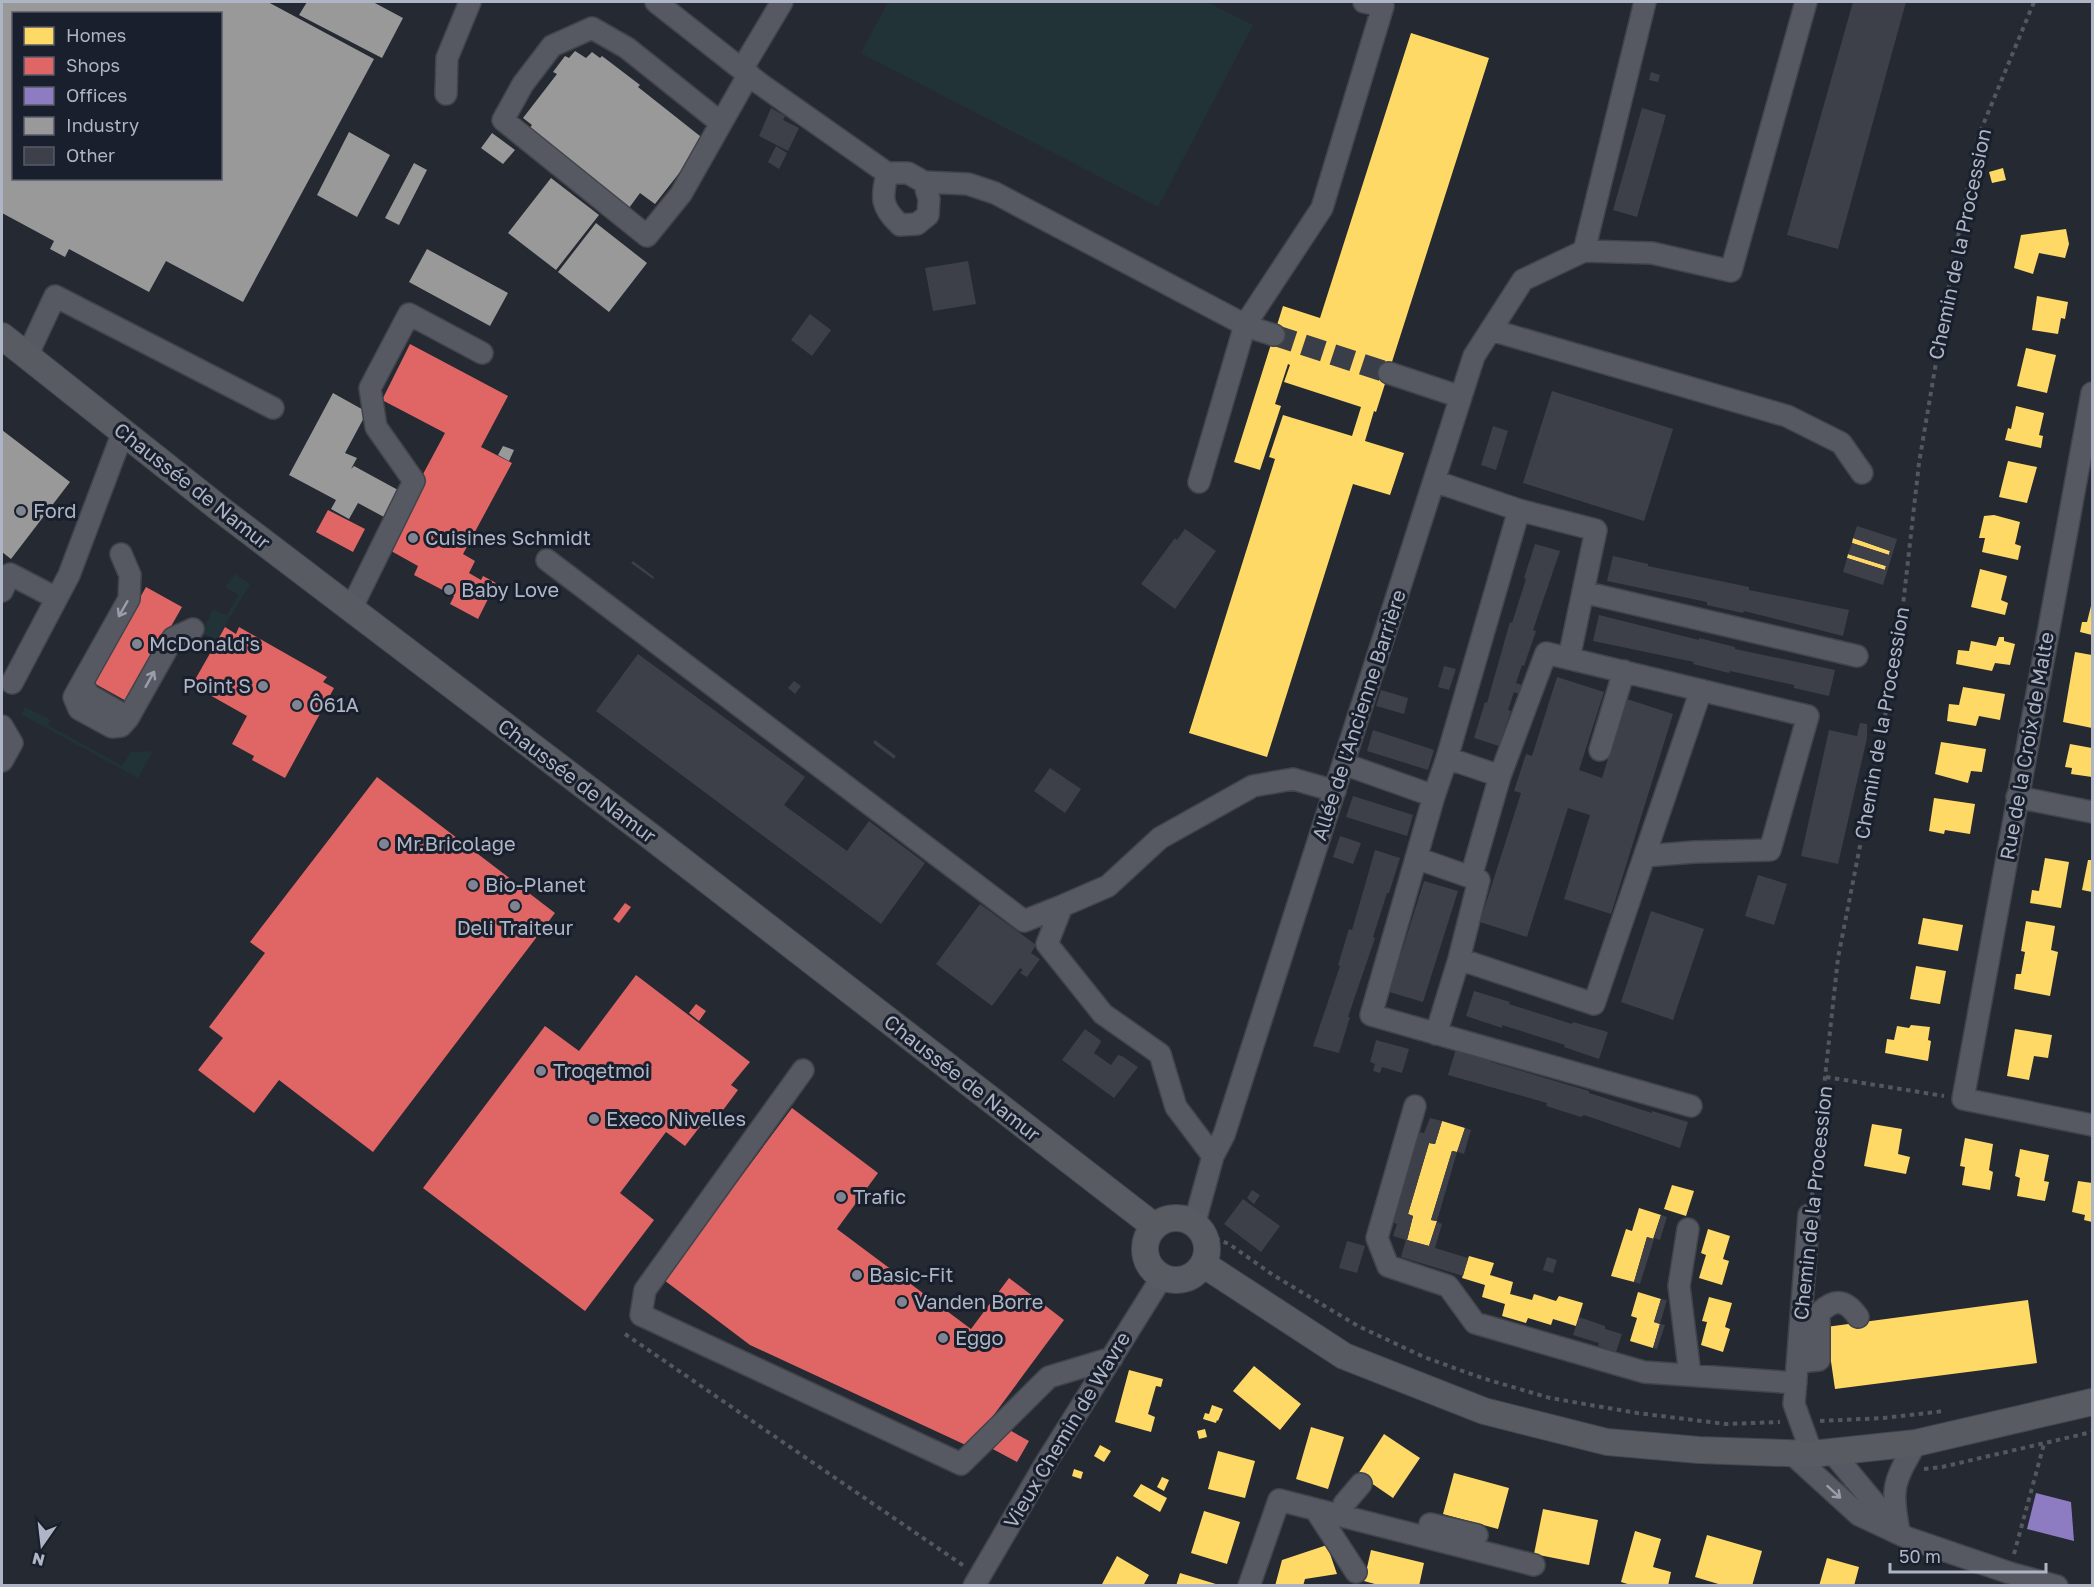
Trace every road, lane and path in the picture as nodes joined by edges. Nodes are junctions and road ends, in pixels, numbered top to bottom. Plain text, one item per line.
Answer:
1 (470, 2) edge
2 (656, 2) edge
3 (782, 2) edge
4 (1364, 2) edge
5 (1645, 2) edge
6 (1806, 2) edge
7 (2034, 2) edge
8 (742, 69) junction
9 (446, 94) dead end
10 (721, 123) junction
11 (887, 172) junction
12 (924, 182) junction
13 (1584, 251) junction
14 (1245, 325) junction
15 (1491, 330) junction
16 (1274, 335) tunnel mouth
17 (2, 336) edge
18 (482, 353) dead end
19 (27, 356) junction
20 (1389, 373) tunnel mouth
21 (2092, 393) edge
22 (1461, 397) junction
23 (273, 408) dead end
24 (123, 432) junction
25 (1862, 473) dead end
26 (1434, 481) junction
27 (1199, 482) dead end
28 (1519, 510) junction
29 (121, 554) dead end
30 (547, 560) dead end
31 (2, 591) edge
32 (1583, 592) junction
33 (56, 598) junction
34 (351, 609) junction
35 (193, 628) dead end
36 (1857, 656) dead end
37 (1569, 658) junction
38 (1624, 671) junction
39 (12, 683) dead end
40 (1701, 690) junction
41 (2, 726) edge
42 (1600, 750) dead end
43 (1447, 758) junction
44 (2, 761) edge
45 (1344, 764) junction
46 (1500, 776) junction
47 (1335, 791) junction
48 (1434, 796) junction
49 (2017, 797) junction
50 (2092, 812) edge
51 (1645, 856) junction
52 (1416, 858) junction
53 (1471, 877) junction
54 (1062, 906) junction
55 (1459, 959) junction
56 (1436, 1034) junction
57 (803, 1070) dead end
58 (1826, 1077) junction
59 (1963, 1099) junction
60 (1415, 1106) dead end
61 (1691, 1106) dead end
62 (2092, 1125) edge
63 (1213, 1155) junction
64 (1809, 1215) joint
65 (1192, 1222) junction
66 (1154, 1226) junction
67 (1688, 1229) dead end
68 (1203, 1264) junction
69 (1162, 1277) junction
70 (1858, 1317) dead end
71 (625, 1334) dead end
72 (1112, 1358) junction
73 (1798, 1362) junction
74 (1690, 1375) junction
75 (1796, 1383) junction
76 (2092, 1402) edge
77 (2092, 1432) edge
78 (1916, 1443) junction
79 (2044, 1444) junction
80 (1812, 1453) junction
81 (1899, 1471) junction
82 (1361, 1484) dead end
83 (1344, 1504) junction
84 (1315, 1509) junction
85 (1899, 1532) junction
86 (1477, 1535) dead end
87 (1534, 1565) dead end
88 (1356, 1572) dead end
89 (2010, 1572) junction
90 (977, 1581) edge
91 (1249, 1586) edge
92 (2057, 1586) edge

1 - 9 street
2 - 8 street
3 - 8 street
4 - 14 street
5 - 13 street
6 - 13 street, Allée de l'Ancienne Barrière
7 - 58 path, Chemin de la Procession
8 - 10 street
8 - 11 street
10 - 10 street
11 - 12 street
11 - 12 street
12 - 14 street
13 - 15 street, Allée de l'Ancienne Barrière
14 - 16 street
14 - 27 street
15 - 22 street, Allée de l'Ancienne Barrière
15 - 25 street
17 - 19 main road, Chaussée de Namur
18 - 34 street
19 - 23 street
19 - 24 main road, Chaussée de Namur
20 - 22 street
21 - 49 street, Rue de la Croix de Malte
22 - 26 street, Allée de l'Ancienne Barrière
24 - 33 street
24 - 34 main road, Chaussée de Namur
26 - 28 street
26 - 45 street, Allée de l'Ancienne Barrière
28 - 32 street
28 - 43 street
29 -> 35 street
30 - 54 street
31 - 33 street
32 - 36 street
32 - 37 street
33 - 39 street
34 - 66 main road, Chaussée de Namur
37 - 38 street
37 - 46 street
38 - 40 street
38 - 42 street
40 - 51 street
40 - 51 street
41 - 44 street
43 - 46 street
43 - 48 street
45 - 47 street, Allée de l'Ancienne Barrière
45 - 48 street
46 - 53 street
47 - 54 street
47 - 63 street, Allée de l'Ancienne Barrière
48 - 52 street
49 - 50 street
49 - 59 street, Rue de la Croix de Malte
51 - 55 street
52 - 53 street
52 - 56 street
53 - 55 street
54 - 63 street
55 - 56 street
56 - 61 street
57 - 72 street
58 - 59 path
58 - 64 path, Chemin de la Procession
59 - 62 street
60 - 74 street
63 - 65 street, Allée de l'Ancienne Barrière
64 - 73 street, Chemin de la Procession
65 - 66 main road
65 - 68 main road
66 - 69 main road
67 - 74 street
68 - 69 main road
68 - 80 main road
69 - 72 street, Vieux Chemin de Wavre
70 - 73 street
71 - 90 path
72 - 90 street, Vieux Chemin de Wavre
73 - 75 street, Chemin de la Procession
74 - 75 street
75 - 80 street, Chemin de la Procession
76 - 78 main road
77 - 79 path
78 - 80 main road
78 - 81 street
79 - 81 path
79 - 89 path
80 - 85 street
80 -> 85 street
81 - 85 street
82 - 83 street
83 - 84 street
83 - 86 street
84 - 87 street
84 - 88 street
84 - 91 street
85 - 89 street
89 - 92 street

